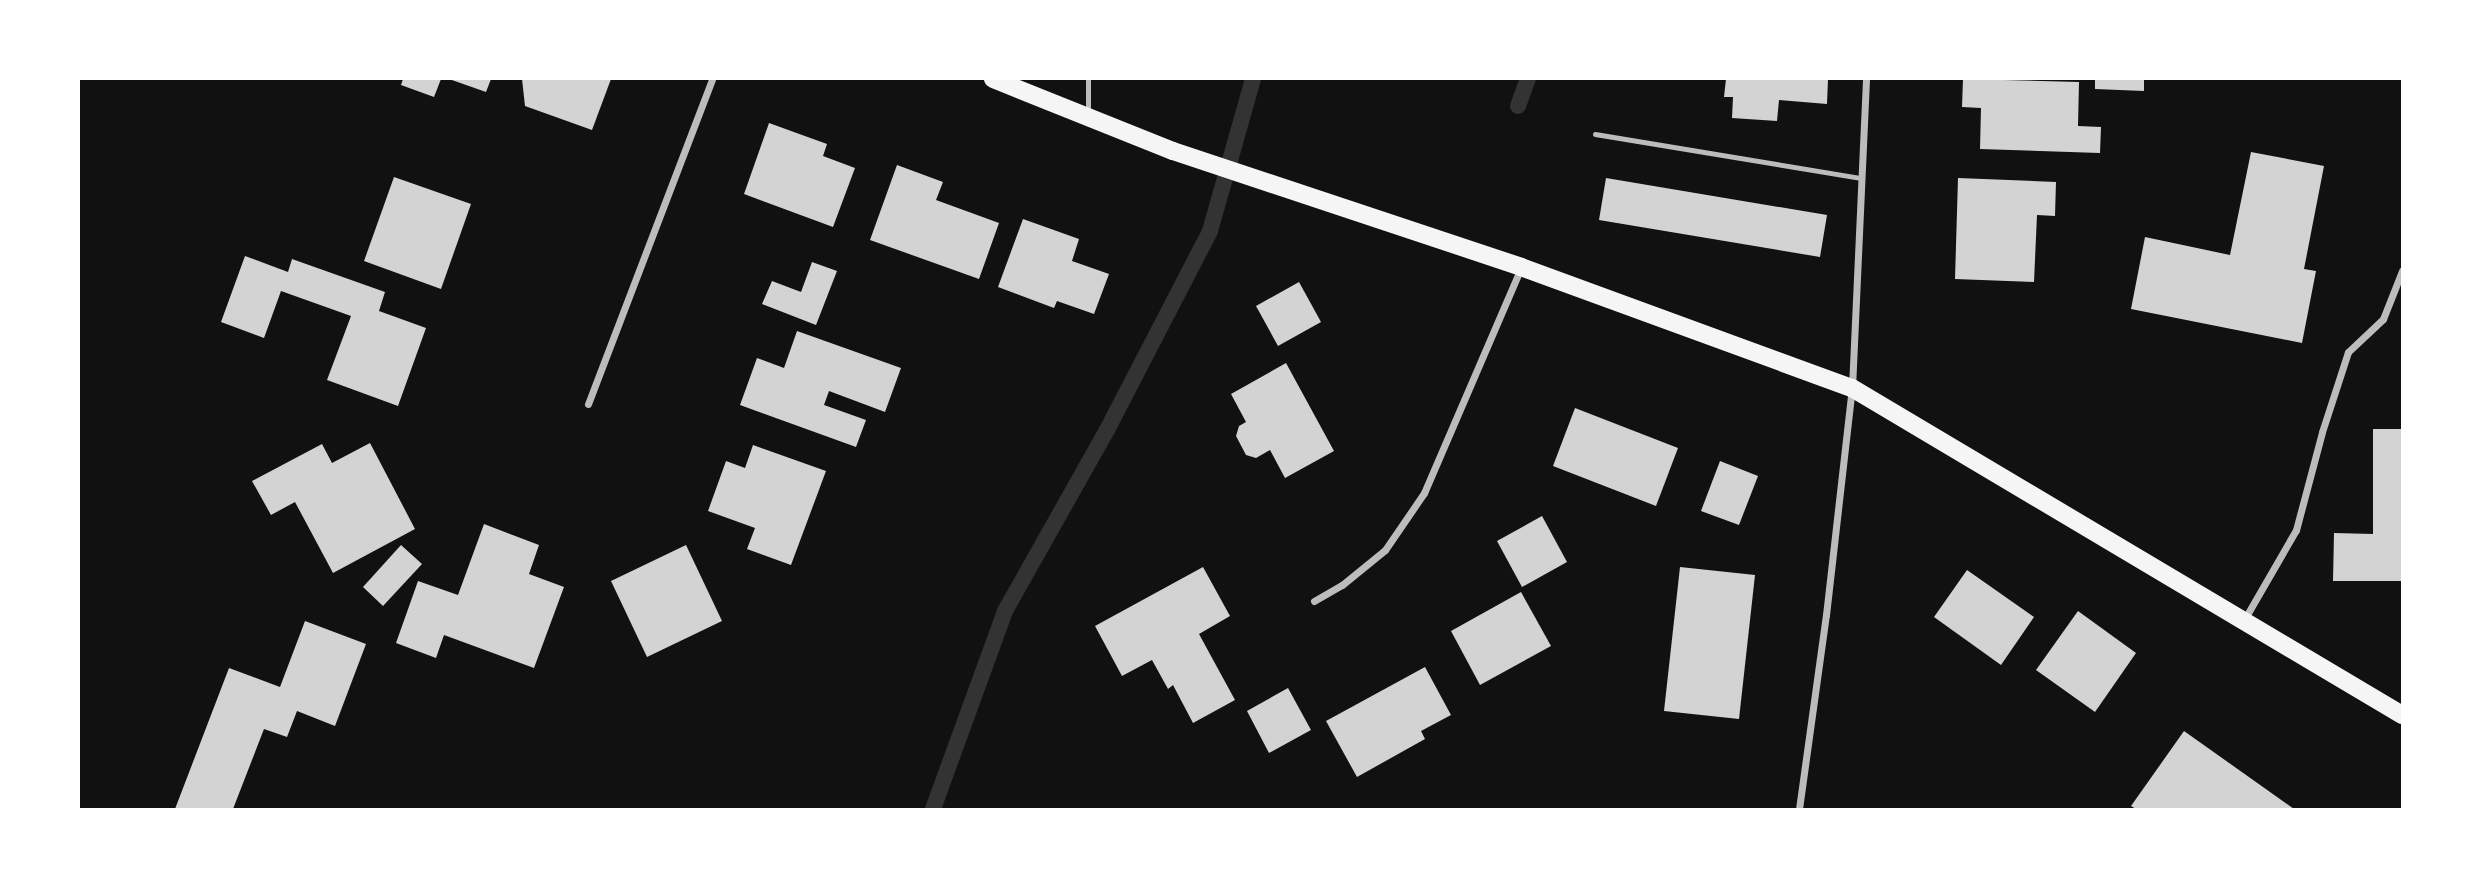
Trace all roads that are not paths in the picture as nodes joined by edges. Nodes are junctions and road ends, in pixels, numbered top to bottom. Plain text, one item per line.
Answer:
1 (712, 79) edge
2 (993, 79) edge
3 (1088, 79) edge
4 (1866, 79) edge
5 (1088, 117) junction
6 (1595, 134) dead end
7 (1861, 178) junction
8 (1521, 267) junction
9 (2402, 271) edge
10 (1852, 388) junction
11 (588, 404) dead end
12 (1314, 601) dead end
13 (2244, 621) junction
14 (2402, 715) edge
15 (1799, 809) edge

1 - 11 street
2 - 5 main road
3 - 5 lane
4 - 7 street
5 - 8 main road
6 - 7 lane
7 - 10 street
8 - 10 main road
8 - 12 street
9 - 13 street
10 - 13 main road
10 - 15 street
13 - 14 main road

